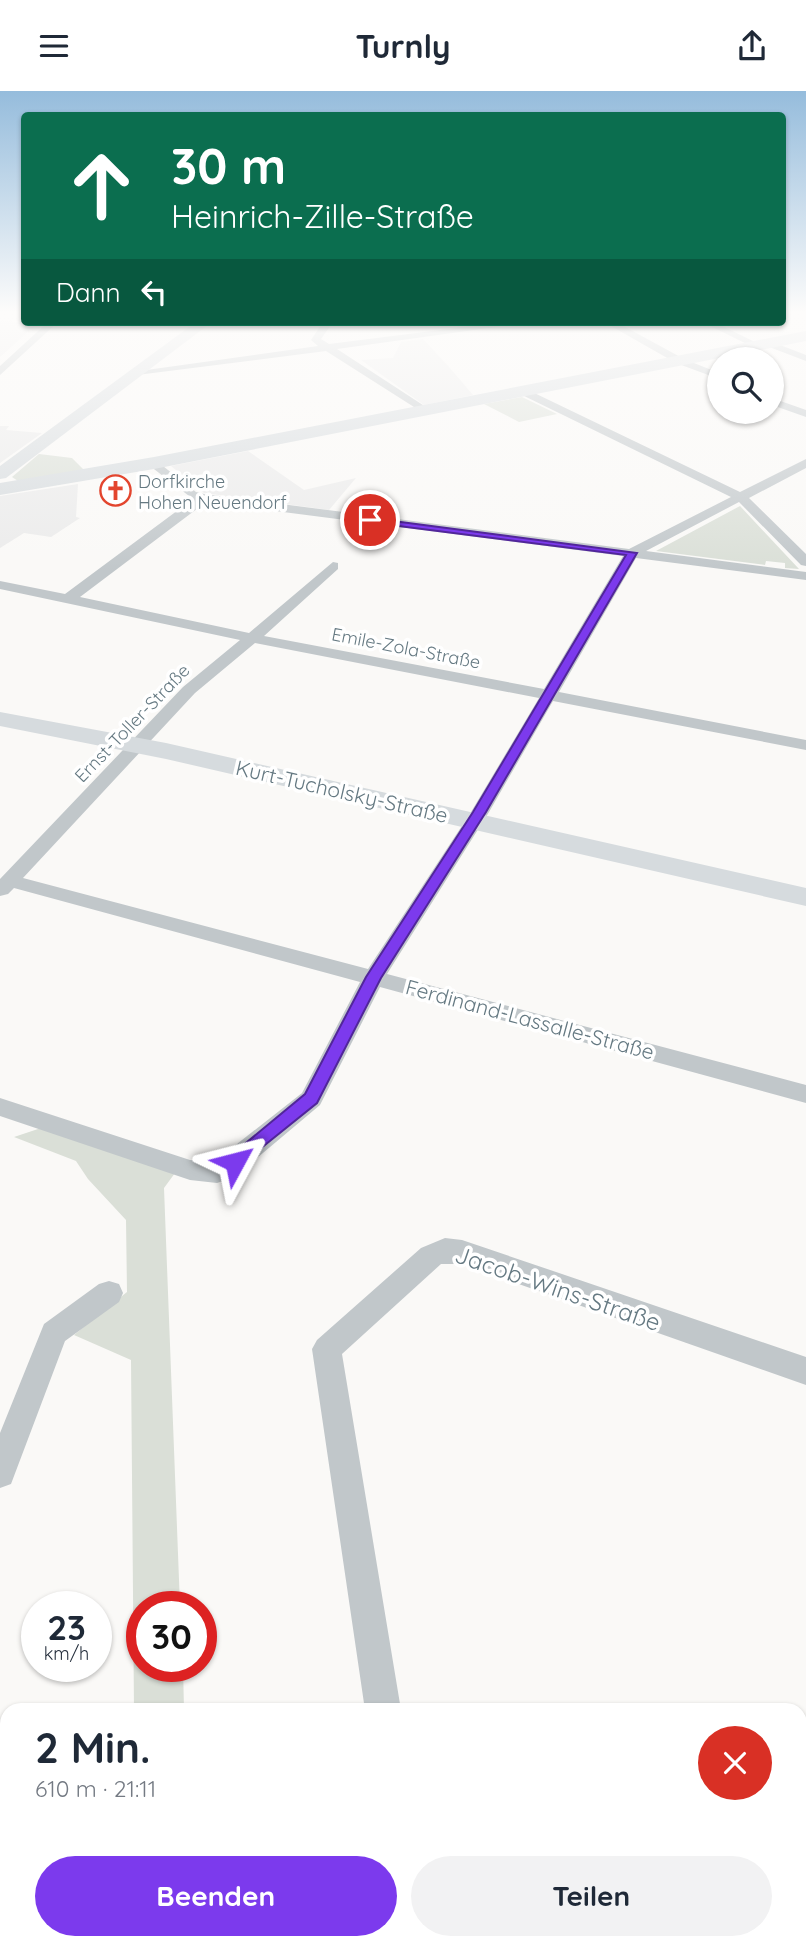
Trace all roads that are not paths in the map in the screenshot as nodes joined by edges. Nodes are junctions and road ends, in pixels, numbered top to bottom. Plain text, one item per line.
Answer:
1 (101, 399) edge
2 (405, 399) edge
3 (485, 399) edge
4 (538, 399) edge
5 (784, 406) edge
6 (425, 411) junction
7 (806, 414) edge
8 (155, 463) junction
9 (806, 463) edge
10 (0, 474) edge
11 (0, 489) edge
12 (741, 497) junction
13 (203, 498) junction
14 (632, 553) junction
15 (806, 562) edge
16 (333, 566) dead end
17 (806, 576) edge
18 (0, 585) edge
19 (67, 600) junction
20 (253, 638) junction
21 (548, 695) junction
22 (0, 719) edge
23 (137, 745) junction
24 (806, 745) edge
25 (473, 821) junction
26 (5, 886) edge
27 (806, 897) edge
28 (374, 977) junction
29 (806, 1094) edge
30 (5, 1117) edge
31 (109, 1293) dead end
32 (806, 1371) edge
33 (0, 1473) edge
34 (382, 1703) edge

1 - 10 main road
2 - 6 street
3 - 6 main road
4 - 12 street
5 - 7 street
6 - 8 main road
8 - 11 main road
8 - 13 street
9 - 12 street
12 - 14 street
12 - 15 street
13 - 14 street
13 - 19 street
14 - 17 street
14 - 21 street
16 - 20 street, Ernst-Toller-Straße
18 - 19 street, Emile-Zola-Straße
19 - 20 street, Emile-Zola-Straße
20 - 21 street, Emile-Zola-Straße
20 - 23 street, Ernst-Toller-Straße
21 - 24 street, Emile-Zola-Straße
21 - 25 street
22 - 23 main road, Kurt-Tucholsky-Straße
23 - 25 main road, Kurt-Tucholsky-Straße
23 - 26 street, Ernst-Toller-Straße
25 - 27 main road, Kurt-Tucholsky-Straße
25 - 28 street
26 - 28 street, Ferdinand-Lassalle-Straße
28 - 29 street, Ferdinand-Lassalle-Straße
28 - 30 street
31 - 33 street
32 - 34 street, Jacob-Wins-Straße

